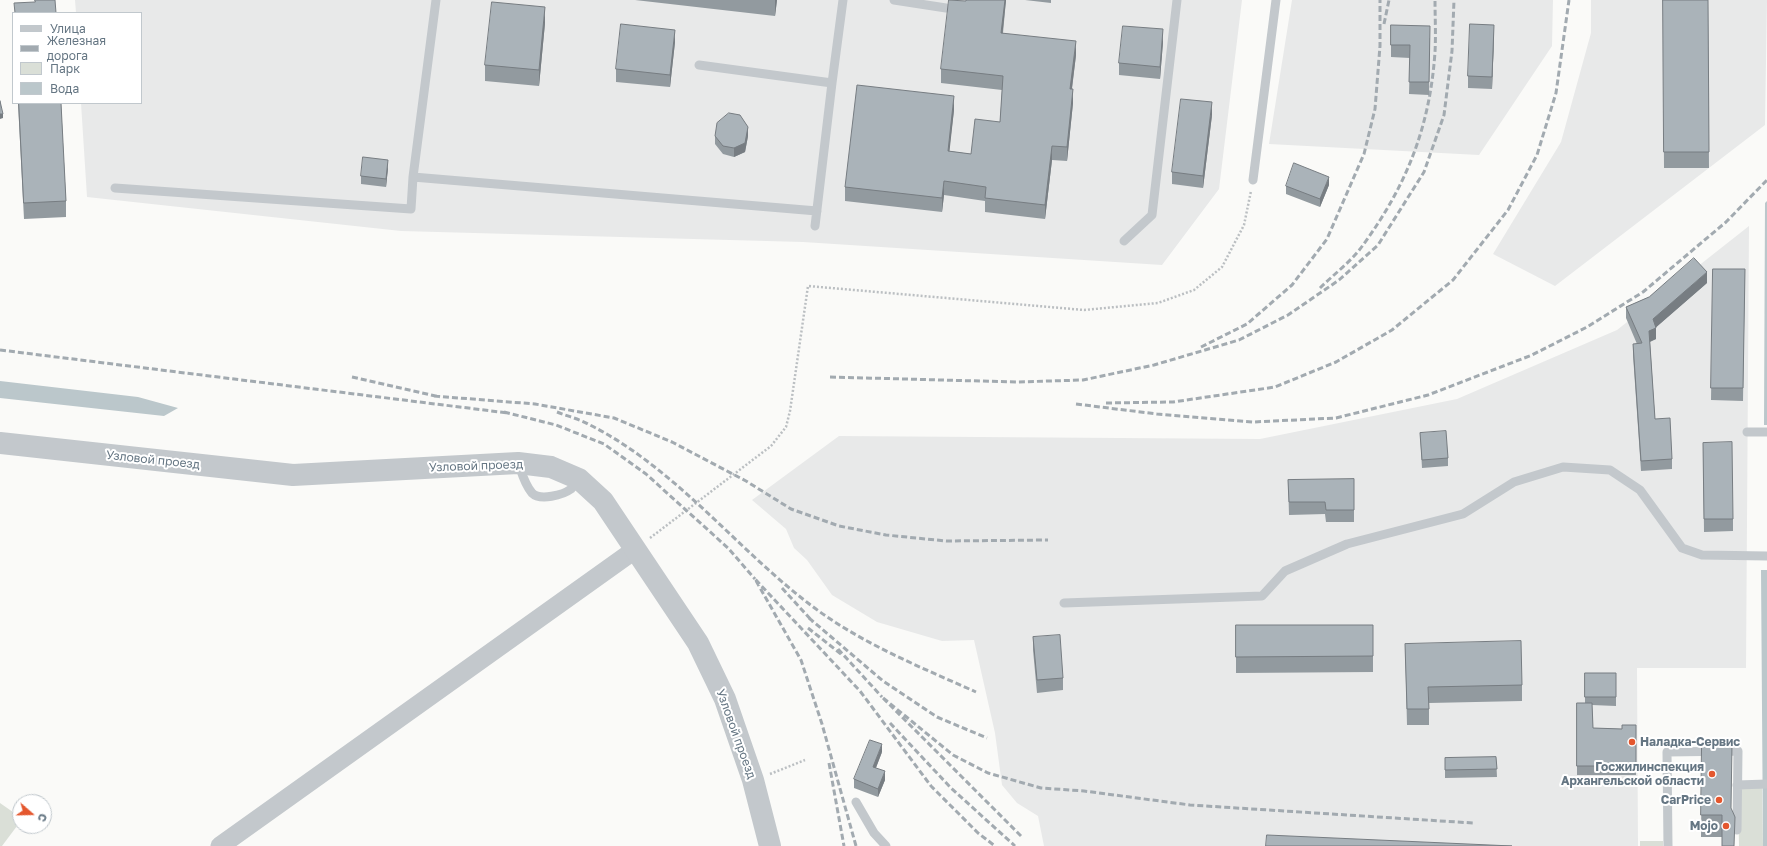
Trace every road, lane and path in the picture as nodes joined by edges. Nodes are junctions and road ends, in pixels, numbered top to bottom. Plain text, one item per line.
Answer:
1 (436, 0) edge
2 (843, 0) edge
3 (894, 0) edge
4 (1177, 0) edge
5 (1276, 0) edge
6 (946, 8) dead end
7 (699, 64) dead end
8 (832, 83) junction
9 (413, 177) junction
10 (1254, 180) joint
11 (115, 188) dead end
12 (817, 211) junction
13 (816, 226) dead end
14 (1124, 241) dead end
15 (1748, 432) dead end
16 (1767, 432) edge
17 (0, 443) edge
18 (518, 463) junction
19 (579, 479) junction
20 (636, 550) junction
21 (1767, 556) edge
22 (1064, 603) dead end
23 (805, 760) dead end
24 (753, 780) junction
25 (1767, 784) edge
26 (1737, 785) junction
27 (856, 802) dead end
28 (1737, 830) dead end
29 (220, 846) edge
30 (770, 846) edge
31 (886, 846) edge
32 (1668, 846) edge

1 - 9 lane
2 - 8 lane
3 - 6 lane
4 - 14 lane
5 - 10 lane
7 - 8 lane
8 - 12 lane
9 - 11 lane
9 - 12 lane
10 - 20 path
12 - 13 lane
15 - 16 lane
17 - 18 street, Узловой проезд
18 - 19 street, Узловой проезд
18 - 19 lane
19 - 20 street, Узловой проезд
20 - 24 street, Узловой проезд
20 - 29 street
21 - 22 lane
23 - 24 path
24 - 30 street, Узловой проезд
25 - 26 lane
26 - 28 lane
26 - 32 lane
27 - 31 lane

